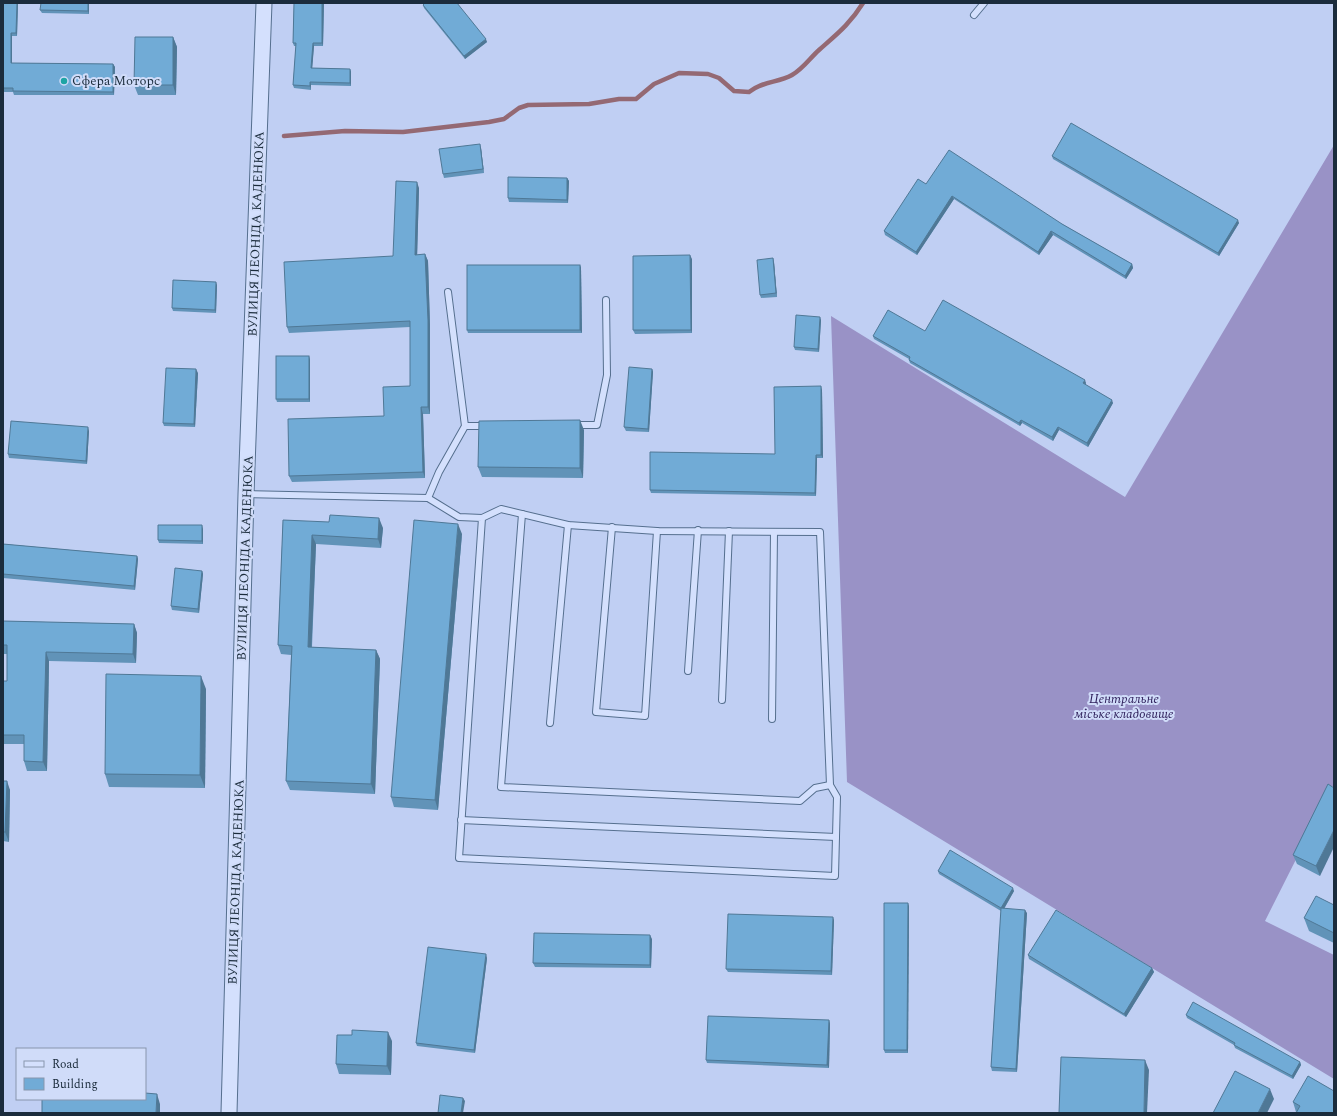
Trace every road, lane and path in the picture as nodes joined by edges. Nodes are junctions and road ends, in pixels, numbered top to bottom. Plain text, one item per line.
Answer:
1 (264, 3) edge
2 (984, 3) edge
3 (974, 15) dead end
4 (448, 292) dead end
5 (606, 300) dead end
6 (566, 425) edge
7 (466, 426) junction
8 (496, 426) edge
9 (246, 494) junction
10 (428, 498) junction
11 (522, 514) junction
12 (482, 518) junction
13 (568, 525) junction
14 (612, 527) junction
15 (698, 530) junction
16 (657, 531) junction
17 (730, 531) junction
18 (774, 532) junction
19 (688, 671) dead end
20 (722, 700) dead end
21 (772, 719) dead end
22 (550, 723) dead end
23 (830, 785) junction
24 (461, 820) junction
25 (836, 837) junction
26 (229, 1113) edge

1 - 9 street, ВУЛИЦЯ ЛЕОНІДА КАДЕНЮКА
2 - 3 lane
4 - 7 lane
5 - 6 lane
7 - 8 lane
7 - 10 lane
9 - 10 lane
9 - 26 street, ВУЛИЦЯ ЛЕОНІДА КАДЕНЮКА
10 - 12 lane
11 - 12 lane
11 - 13 lane
11 - 23 lane
12 - 24 lane
13 - 14 lane
13 - 22 lane
14 - 16 lane
14 - 16 lane
15 - 16 lane
15 - 17 lane
15 - 19 lane
17 - 18 lane
17 - 20 lane
18 - 21 lane
18 - 23 lane
23 - 25 lane
24 - 25 lane
24 - 25 lane

